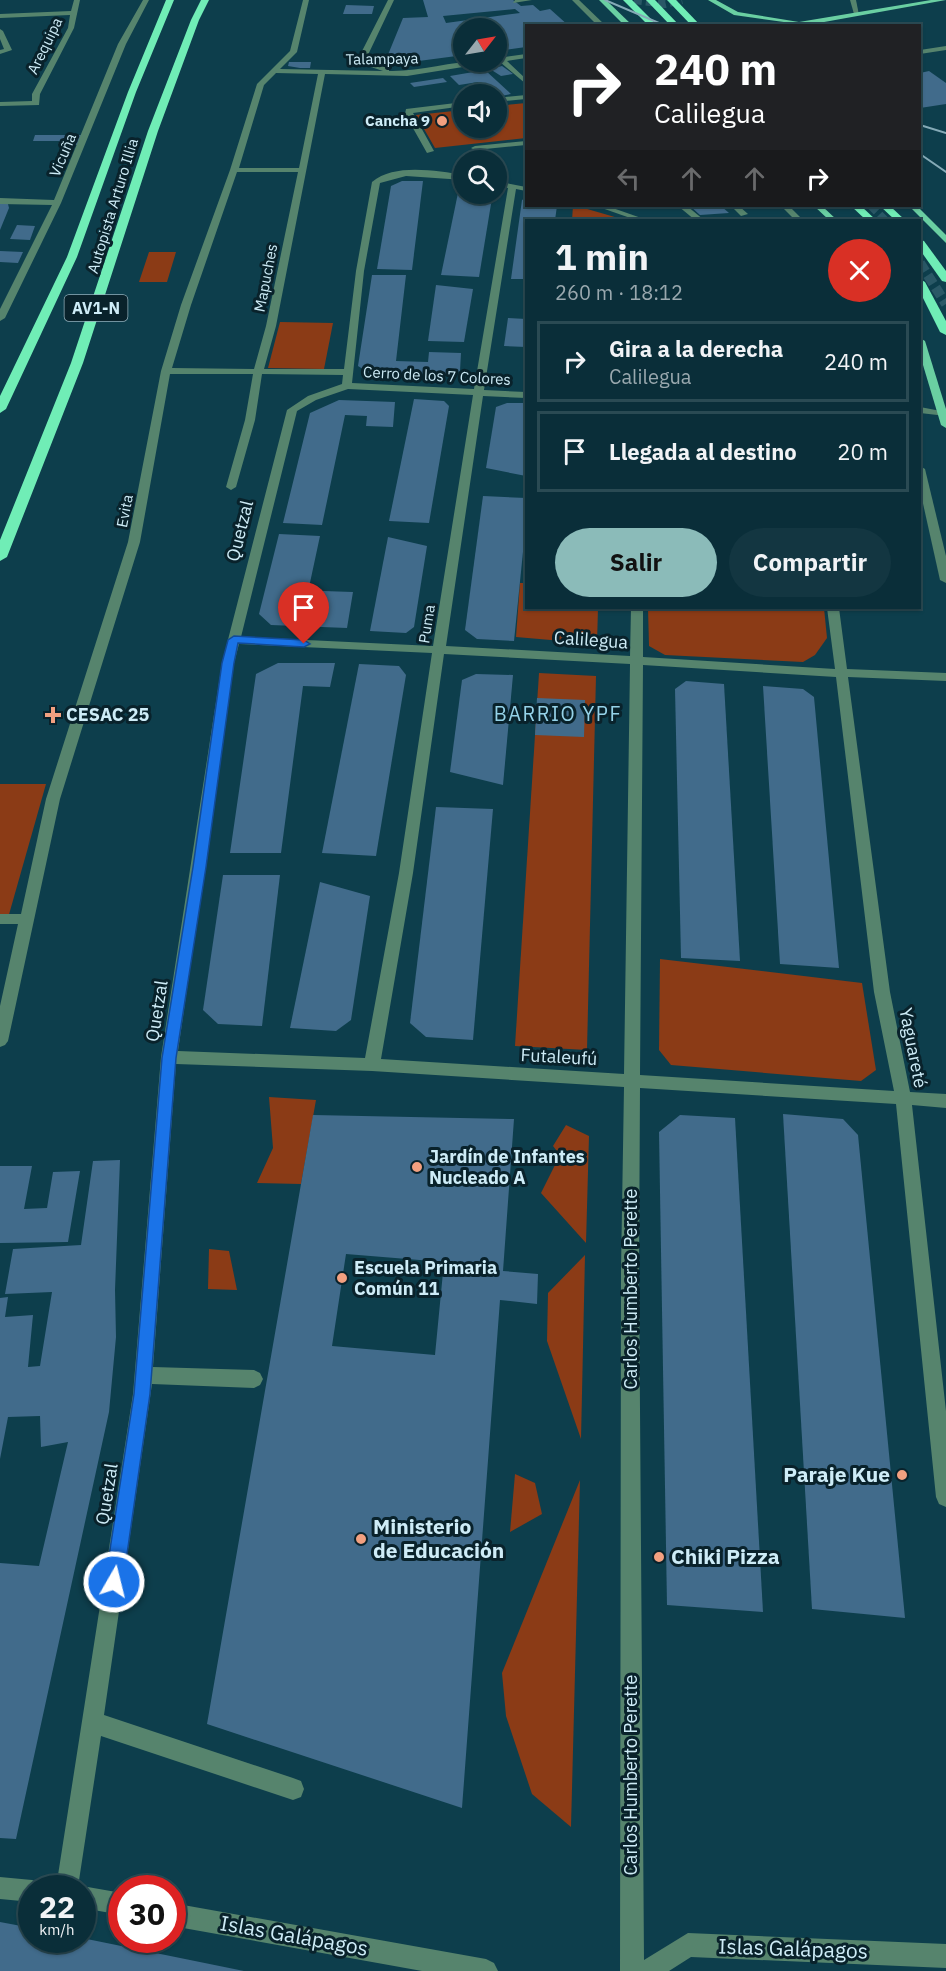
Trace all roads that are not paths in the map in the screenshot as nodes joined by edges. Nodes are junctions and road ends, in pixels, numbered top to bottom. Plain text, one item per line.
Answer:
1 (77, 0) edge
2 (147, 0) edge
3 (170, 0) edge
4 (205, 0) edge
5 (306, 0) edge
6 (391, 0) edge
7 (529, 0) edge
8 (602, 0) edge
9 (627, 0) edge
10 (650, 0) edge
11 (671, 0) edge
12 (711, 0) edge
13 (853, 0) edge
14 (943, 0) edge
15 (573, 1) edge
16 (515, 2) dead end
17 (689, 4) dead end
18 (74, 13) junction
19 (857, 14) junction
20 (0, 16) edge
21 (799, 23) junction
22 (601, 24) edge
23 (628, 24) edge
24 (652, 24) edge
25 (674, 24) edge
26 (695, 24) edge
27 (704, 24) edge
28 (795, 24) edge
29 (0, 31) edge
30 (946, 48) edge
31 (0, 52) edge
32 (921, 52) edge
33 (525, 56) edge
34 (507, 59) edge
35 (453, 67) edge
36 (507, 67) edge
37 (274, 71) junction
38 (322, 72) junction
39 (407, 74) junction
40 (525, 81) edge
41 (525, 97) edge
42 (507, 99) edge
43 (0, 104) edge
44 (453, 105) edge
45 (525, 143) edge
46 (475, 148) dead end
47 (430, 151) dead end
48 (234, 170) junction
49 (302, 170) junction
50 (453, 177) edge
51 (507, 185) edge
52 (512, 186) junction
53 (525, 189) edge
54 (0, 201) edge
55 (57, 203) junction
56 (603, 207) edge
57 (683, 207) edge
58 (736, 207) edge
59 (819, 207) edge
60 (857, 207) edge
61 (886, 207) edge
62 (914, 207) edge
63 (744, 213) dead end
64 (640, 219) edge
65 (699, 219) edge
66 (832, 219) edge
67 (870, 219) edge
68 (899, 219) edge
69 (946, 240) edge
70 (921, 244) edge
71 (946, 279) edge
72 (921, 284) edge
73 (0, 318) edge
74 (946, 332) edge
75 (921, 344) edge
76 (166, 371) junction
77 (258, 372) junction
78 (347, 379) junction
79 (478, 393) junction
80 (525, 395) edge
81 (0, 409) edge
82 (921, 410) edge
83 (943, 414) junction
84 (946, 425) edge
85 (921, 473) edge
86 (231, 487) dead end
87 (0, 557) edge
88 (946, 580) edge
89 (637, 609) edge
90 (833, 609) edge
91 (234, 640) junction
92 (438, 649) junction
93 (638, 662) junction
94 (842, 673) junction
95 (946, 676) edge
96 (26, 919) junction
97 (0, 920) edge
98 (0, 1041) edge
99 (169, 1058) junction
100 (372, 1065) junction
101 (633, 1081) junction
102 (903, 1098) junction
103 (946, 1101) edge
104 (144, 1375) junction
105 (254, 1380) dead end
106 (946, 1497) edge
107 (92, 1722) junction
108 (292, 1789) dead end
109 (69, 1875) edge
110 (0, 1888) edge
111 (18, 1890) edge
112 (186, 1917) edge
113 (946, 1956) edge
114 (486, 1971) edge
115 (632, 1971) edge
116 (648, 1971) edge

1 - 18 street, Arequipa
2 - 55 street, Vicuña
3 - 81 highway, Autopista Arturo Illia / AV1-N
4 - 87 highway, Autopista Arturo Illia / AV1-N
5 - 37 street, Evita
6 - 39 street
7 - 16 street
8 - 23 main road
9 - 24 highway
10 - 25 highway
11 - 26 highway
12 - 21 main road
13 - 19 street
14 - 19 main road
15 - 22 street
17 - 27 highway
18 - 20 street
18 - 43 street, Arequipa
19 - 21 main road
21 - 28 main road
29 - 31 street
30 - 32 street
33 - 34 street
35 - 39 street, Talampaya
36 - 40 street
37 - 38 street, Talampaya
37 - 48 street, Evita
38 - 39 street, Talampaya
38 - 49 street, Mapuches
41 - 42 street
44 - 47 street
45 - 46 street
48 - 49 street
48 - 76 street, Evita
49 - 77 street, Mapuches
50 - 78 street
51 - 52 street
52 - 53 street
52 - 79 street, Puma
54 - 55 street
55 - 73 street, Vicuña
56 - 64 street
57 - 65 street
58 - 63 street
59 - 66 main road
60 - 67 highway
61 - 68 highway
62 - 69 main road
70 - 71 highway
72 - 74 highway
75 - 83 main road
76 - 77 street, Cerro de los 7 Colores
76 - 96 street, Evita
77 - 78 street, Cerro de los 7 Colores
77 - 86 street, Mapuches
78 - 79 street, Cerro de los 7 Colores
78 - 91 street, Quetzal
79 - 80 street, Cerro de los 7 Colores
79 - 92 street, Puma
82 - 83 street
83 - 84 main road
85 - 88 street
89 - 93 street, Carlos Humberto Perette
90 - 94 street, Yaguareté
91 - 92 street, Calilegua
91 - 99 street, Quetzal
92 - 93 street, Calilegua
92 - 100 street, Puma
93 - 94 street, Calilegua
93 - 101 street, Carlos Humberto Perette
94 - 95 street, Calilegua
94 - 102 street, Yaguareté
96 - 97 street
96 - 98 street, Evita
99 - 100 street, Futaleufú
99 - 104 street, Quetzal
100 - 101 street, Futaleufú
101 - 102 street, Futaleufú
101 - 115 street, Carlos Humberto Perette
102 - 103 street, Futaleufú
102 - 106 street, Yaguareté
104 - 105 street
104 - 107 street, Quetzal
107 - 108 street
107 - 109 street, Quetzal
110 - 111 street
112 - 114 street, Islas Galápagos
113 - 116 street, Islas Galápagos

